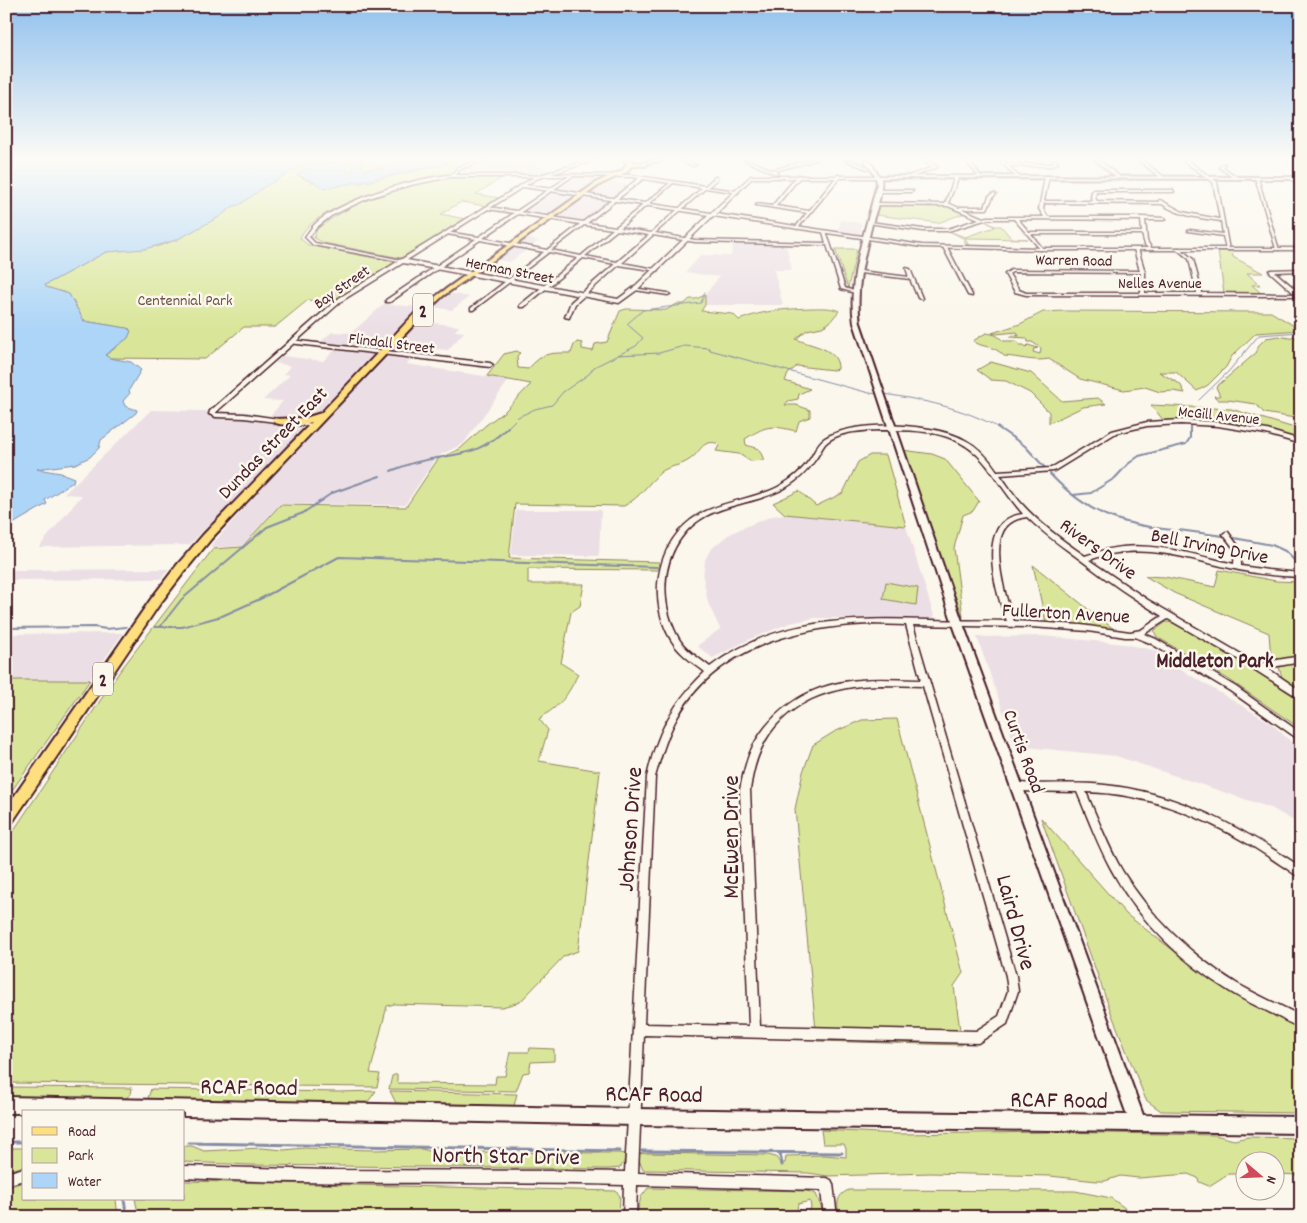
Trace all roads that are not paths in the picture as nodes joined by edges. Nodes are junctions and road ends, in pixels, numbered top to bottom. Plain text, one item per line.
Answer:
1 (328, 217) edge
2 (473, 217) edge
3 (512, 217) edge
4 (543, 217) edge
5 (592, 217) edge
6 (631, 217) edge
7 (670, 217) edge
8 (710, 217) edge
9 (726, 217) edge
10 (805, 217) edge
11 (871, 217) edge
12 (976, 217) edge
13 (1203, 217) edge
14 (1268, 217) edge
15 (549, 218) junction
16 (1015, 218) junction
17 (1047, 218) joint
18 (1142, 218) junction
19 (1164, 219) dead end
20 (982, 220) junction
21 (1221, 220) joint
22 (870, 222) junction
23 (583, 224) junction
24 (797, 228) junction
25 (617, 229) junction
26 (1190, 231) dead end
27 (825, 232) junction
28 (447, 233) junction
29 (1027, 233) junction
30 (1144, 233) junction
31 (650, 235) junction
32 (1224, 235) junction
33 (867, 238) junction
34 (480, 239) junction
35 (685, 240) junction
36 (829, 244) junction
37 (513, 245) junction
38 (945, 247) junction
39 (1041, 249) junction
40 (1136, 249) junction
41 (1150, 249) junction
42 (1179, 249) junction
43 (1228, 249) junction
44 (1278, 249) junction
45 (1301, 249) edge
46 (547, 251) junction
47 (582, 257) junction
48 (402, 261) junction
49 (618, 263) junction
50 (436, 268) junction
51 (908, 269) dead end
52 (655, 270) junction
53 (1301, 270) edge
54 (860, 272) junction
55 (1143, 272) junction
56 (472, 274) junction
57 (910, 278) junction
58 (508, 281) junction
59 (544, 288) junction
60 (635, 289) junction
61 (855, 292) junction
62 (1019, 292) joint
63 (668, 294) dead end
64 (1143, 294) junction
65 (581, 295) junction
66 (970, 295) dead end
67 (1200, 295) junction
68 (1300, 295) edge
69 (920, 298) dead end
70 (388, 301) dead end
71 (522, 306) dead end
72 (473, 309) dead end
73 (567, 317) dead end
74 (291, 342) junction
75 (382, 353) junction
76 (490, 365) dead end
77 (325, 413) junction
78 (276, 421) junction
79 (313, 426) junction
80 (892, 429) junction
81 (1301, 442) edge
82 (996, 473) junction
83 (1028, 515) junction
84 (1226, 534) dead end
85 (1084, 559) junction
86 (1237, 568) junction
87 (1301, 575) edge
88 (1168, 616) junction
89 (909, 623) junction
90 (958, 624) junction
91 (1012, 624) junction
92 (1136, 634) junction
93 (1301, 659) edge
94 (1262, 668) junction
95 (709, 671) junction
96 (926, 683) junction
97 (1301, 696) edge
98 (1301, 738) edge
99 (1017, 787) junction
100 (1080, 788) junction
101 (6, 820) edge
102 (1301, 873) edge
103 (1301, 1022) edge
104 (638, 1029) junction
105 (755, 1031) junction
106 (6, 1105) edge
107 (634, 1116) junction
108 (1138, 1124) junction
109 (1301, 1126) edge
110 (185, 1172) edge
111 (22, 1175) edge
112 (6, 1179) edge
113 (630, 1179) junction
114 (629, 1217) edge
115 (831, 1217) edge

1 - 48 street
2 - 28 street, Bay Street
3 - 34 street
4 - 15 street
5 - 23 street
6 - 25 street
7 - 31 street
8 - 35 street
9 - 24 street
10 - 24 street
11 - 22 main road, Curtis Road
12 - 20 street
13 - 21 street
14 - 44 street
15 - 23 street
15 - 37 main road, Dundas Street East / 2
16 - 17 street
16 - 20 street
16 - 29 street
17 - 18 street
18 - 19 street
18 - 30 street
20 - 22 street
21 - 32 street
22 - 33 main road, Curtis Road
23 - 25 street
23 - 46 street
24 - 27 street
25 - 31 street
25 - 47 street
26 - 32 street
27 - 33 street
27 - 36 street
28 - 34 street
28 - 48 street, Bay Street
29 - 30 street
29 - 39 street
30 - 41 street
31 - 35 street
31 - 49 street
32 - 43 street
33 - 38 street
33 - 54 main road, Curtis Road
34 - 37 street
34 - 50 street
35 - 36 street
35 - 52 street
36 - 61 street
37 - 46 street
37 - 56 main road, Dundas Street East / 2
38 - 39 street
38 - 66 street
39 - 40 street
40 - 41 street
40 - 55 street
41 - 42 street
42 - 43 street
42 - 67 street
43 - 44 street
44 - 45 street
46 - 47 street
46 - 58 street
47 - 49 street
47 - 59 street
48 - 50 street, Herman Street
48 - 74 street, Bay Street
49 - 52 street
49 - 65 street
50 - 56 street, Herman Street
50 - 70 street
51 - 57 street
52 - 60 street
53 - 68 street
54 - 57 street
54 - 61 main road, Curtis Road
55 - 62 street, Warren Road
55 - 64 street
56 - 58 street, Herman Street
56 - 75 main road, Dundas Street East / 2
57 - 69 street
58 - 59 street, Herman Street
58 - 72 street
59 - 65 street, Herman Street
59 - 71 street
60 - 63 street
60 - 65 street, Herman Street
61 - 80 main road, Curtis Road
62 - 64 street, Nelles Avenue
64 - 67 street, Nelles Avenue
65 - 73 street
67 - 68 street, Nelles Avenue
74 - 75 street, Flindall Street
74 - 78 street, Bay Street
75 - 76 street, Flindall Street
75 - 77 main road, Dundas Street East / 2
77 - 78 main road
77 - 79 main road, Dundas Street East / 2
78 - 79 street, Bay Street
79 - 101 main road, Dundas Street East / 2
80 - 82 street, Rivers Drive
80 - 90 main road, Curtis Road
80 - 95 street, Rivers Drive
81 - 82 street, McGill Avenue
82 - 83 street, Rivers Drive
83 - 85 street, Rivers Drive
83 - 91 street
84 - 86 street
85 - 86 street, Bell Irving Drive
85 - 88 street, Rivers Drive
86 - 87 street, Bell Irving Drive
88 - 92 street, Fullerton Avenue
88 - 94 street, Rivers Drive
89 - 90 street, Johnson Drive
89 - 95 street, Johnson Drive
89 - 96 street, Laird Drive
90 - 91 street, Fullerton Avenue
90 - 99 main road, Curtis Road
91 - 92 street, Fullerton Avenue
92 - 98 street
93 - 94 street
94 - 97 street, Rivers Drive
95 - 104 street, Johnson Drive
96 - 105 street, McEwen Drive
96 - 105 street, Laird Drive
99 - 100 street
99 - 108 main road, Curtis Road
100 - 102 street
100 - 103 street
104 - 105 street, Laird Drive
104 - 107 street, Johnson Drive
106 - 107 main road, RCAF Road
107 - 108 main road, RCAF Road
107 - 113 street, Johnson Drive
108 - 109 main road, RCAF Road
110 - 113 street, North Star Drive
111 - 112 street
113 - 114 street, Johnson Drive
113 - 115 street, North Star Drive

